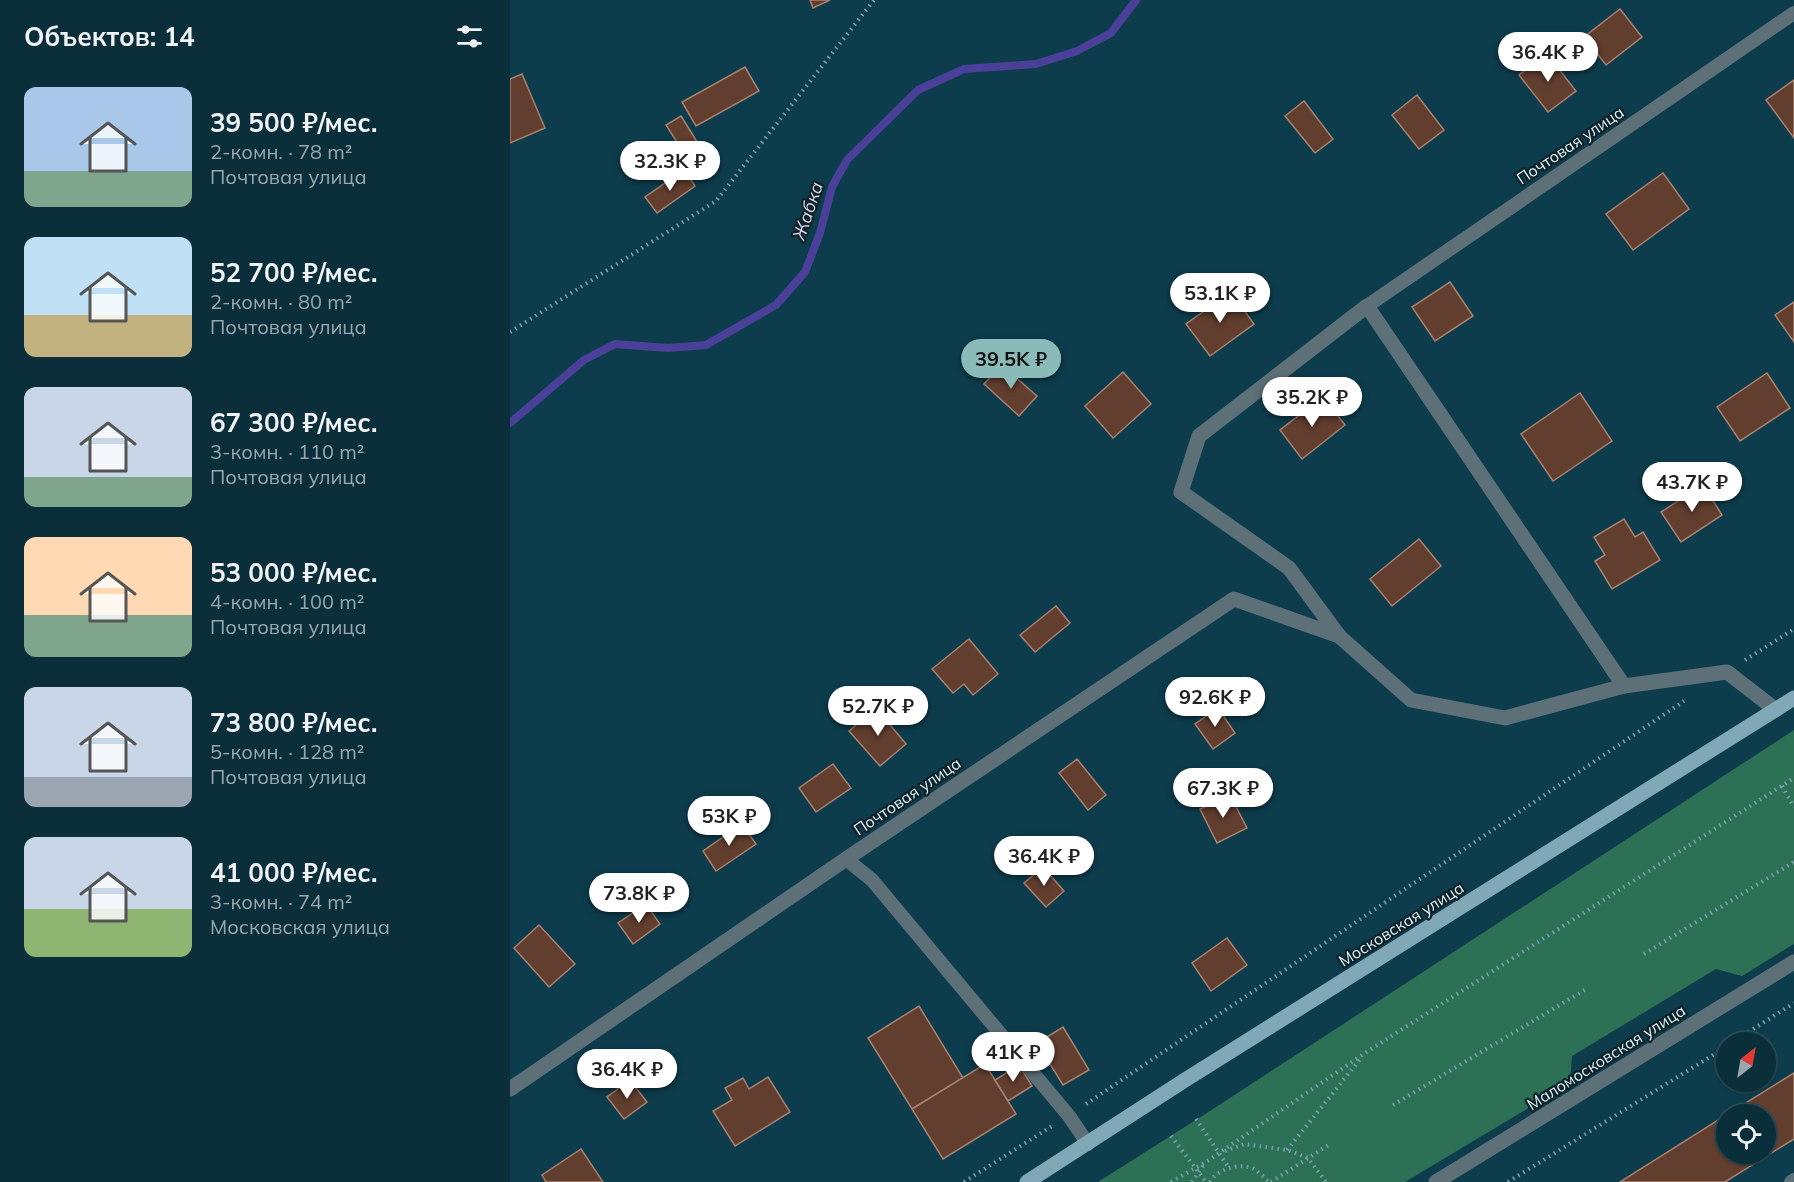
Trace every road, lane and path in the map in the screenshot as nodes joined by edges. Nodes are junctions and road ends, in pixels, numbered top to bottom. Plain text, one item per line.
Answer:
1 (874, 0) edge
2 (1794, 14) edge
3 (1367, 306) junction
4 (510, 332) edge
5 (1794, 629) edge
6 (1339, 636) junction
7 (1728, 672) junction
8 (1624, 686) junction
9 (1688, 698) dead end
10 (1794, 698) edge
11 (1776, 710) junction
12 (1794, 778) edge
13 (1782, 786) junction
14 (1794, 807) edge
15 (846, 859) junction
16 (1794, 862) edge
17 (1644, 954) dead end
18 (1794, 962) edge
19 (1588, 988) dead end
20 (1794, 1003) edge
21 (1749, 1032) edge
22 (1365, 1053) junction
23 (1716, 1053) edge
24 (510, 1089) edge
25 (1393, 1105) dead end
26 (1069, 1116) junction
27 (1196, 1119) dead end
28 (1171, 1136) dead end
29 (1088, 1144) junction
30 (1330, 1144) dead end
31 (1287, 1149) junction
32 (1219, 1153) junction
33 (1308, 1158) junction
34 (1229, 1168) junction
35 (1197, 1170) junction
36 (964, 1182) edge
37 (1027, 1182) edge
38 (1171, 1182) edge
39 (1192, 1182) edge
40 (1206, 1182) edge
41 (1210, 1182) edge
42 (1270, 1182) edge
43 (1326, 1182) edge
44 (1436, 1182) edge
45 (1508, 1182) edge

1 - 4 path
2 - 3 lane, Почтовая улица
3 - 6 street, Почтовая улица
3 - 8 street
5 - 7 path
6 - 8 street, Почтовая улица
6 - 15 street, Почтовая улица
7 - 8 street, Почтовая улица
7 - 11 street
9 - 26 path
10 - 11 main road, Московская улица
11 - 29 main road, Московская улица
12 - 13 path
13 - 14 path
13 - 22 path
15 - 24 street, Почтовая улица
15 - 26 lane
16 - 17 path
18 - 44 street, Маломосковская улица
19 - 25 path
20 - 21 path
22 - 31 path
22 - 32 path
23 - 45 path
26 - 29 lane
26 - 36 path
27 - 32 path
28 - 35 path
29 - 37 main road, Московская улица
30 - 33 path
31 - 32 path
31 - 33 path
32 - 34 path
32 - 35 path
33 - 42 path
33 - 43 path
34 - 41 path
34 - 42 path
35 - 38 path
35 - 39 path
35 - 40 path

